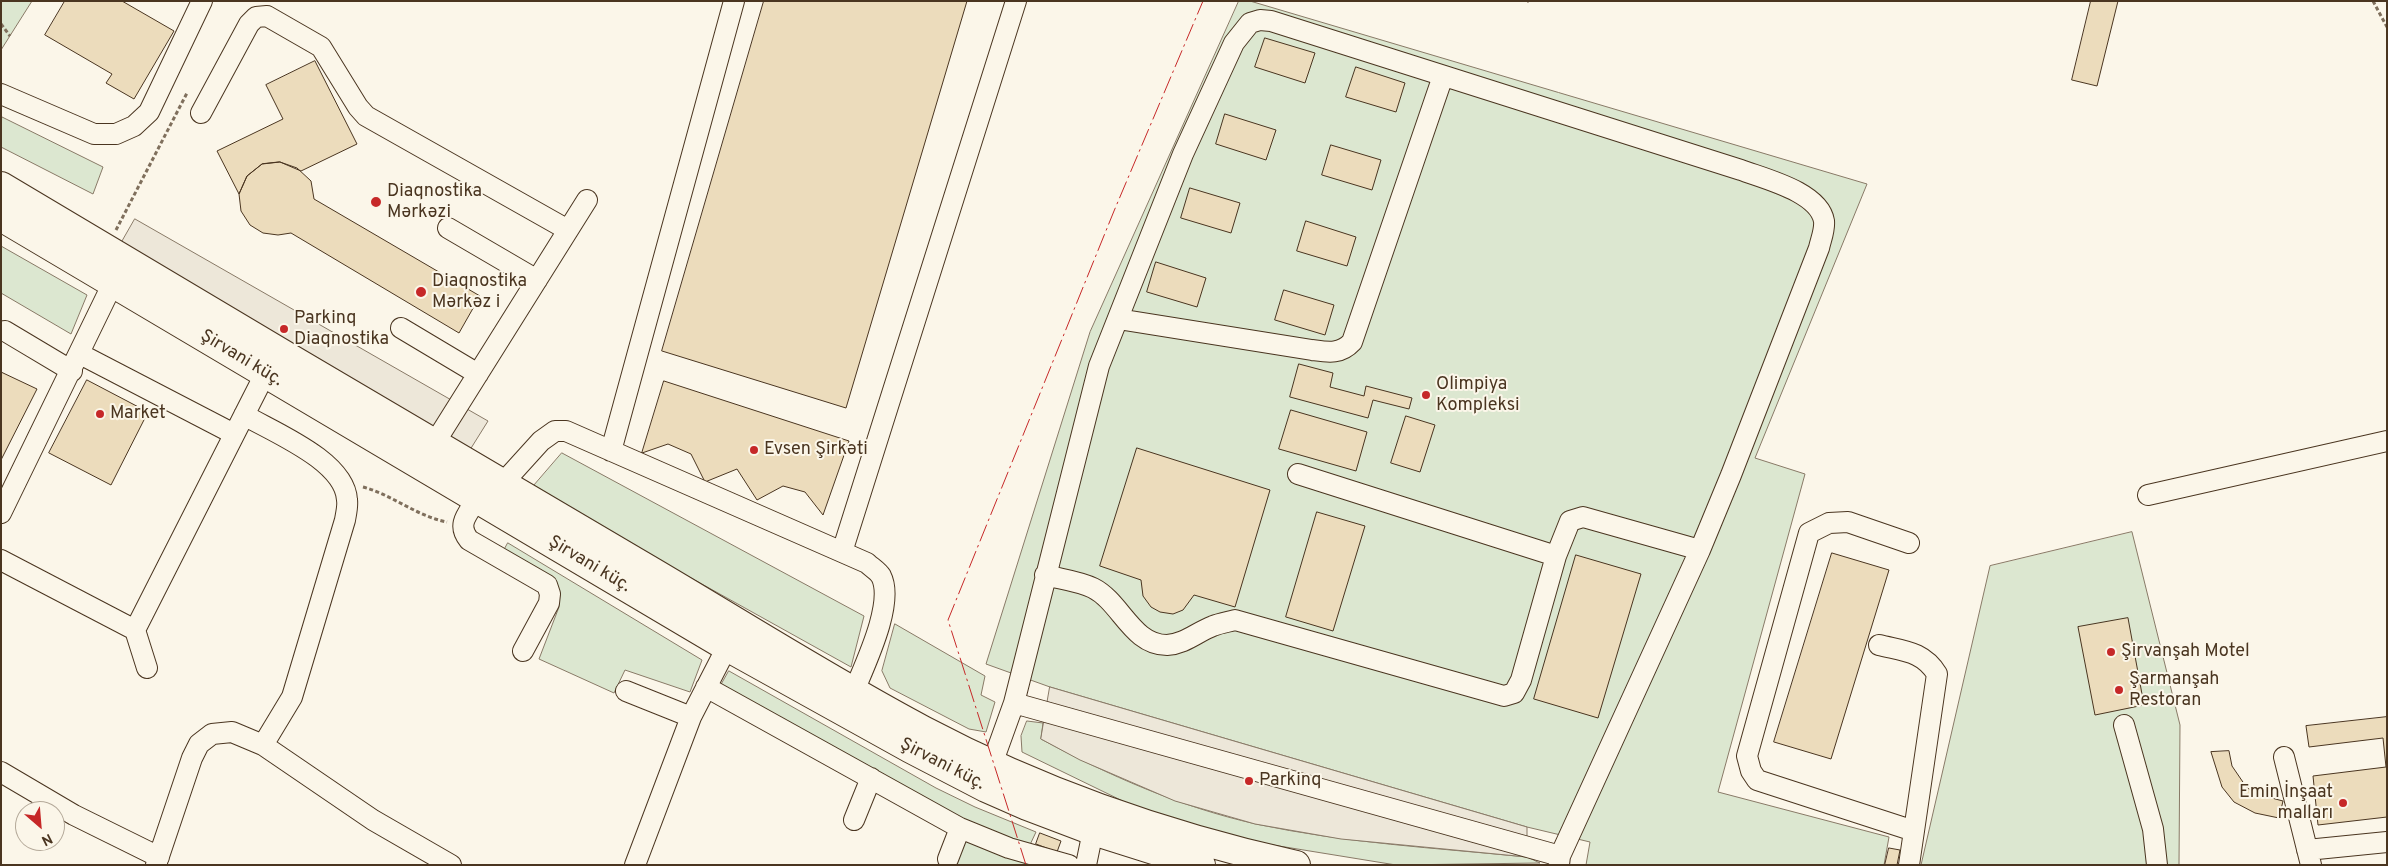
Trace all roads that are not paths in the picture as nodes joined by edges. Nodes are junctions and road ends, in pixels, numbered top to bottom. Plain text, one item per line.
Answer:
1 (202, 1) edge
2 (734, 1) edge
3 (1016, 1) edge
4 (1443, 76) junction
5 (1, 94) edge
6 (201, 113) dead end
7 (1, 186) edge
8 (587, 200) dead end
9 (1, 217) edge
10 (448, 228) dead end
11 (568, 230) junction
12 (537, 280) junction
13 (113, 283) junction
14 (1118, 318) junction
15 (402, 328) dead end
16 (5, 331) dead end
17 (76, 363) junction
18 (265, 374) junction
19 (478, 374) junction
20 (244, 415) junction
21 (234, 434) junction
22 (2387, 441) edge
23 (434, 444) junction
24 (611, 451) junction
25 (1298, 474) dead end
26 (502, 484) junction
27 (2148, 495) dead end
28 (477, 499) junction
29 (1, 513) edge
30 (1909, 543) dead end
31 (1700, 550) junction
32 (842, 552) junction
33 (1556, 556) junction
34 (1, 560) edge
35 (1045, 575) junction
36 (135, 630) junction
37 (1878, 644) dead end
38 (727, 647) junction
39 (523, 651) dead end
40 (147, 668) dead end
41 (706, 688) junction
42 (626, 691) dead end
43 (854, 691) junction
44 (1014, 702) junction
45 (691, 718) junction
46 (2124, 725) dead end
47 (263, 745) junction
48 (2284, 757) dead end
49 (992, 764) junction
50 (1, 772) edge
51 (871, 778) junction
52 (854, 820) dead end
53 (960, 828) junction
54 (1094, 831) junction
55 (1914, 831) junction
56 (2387, 842) edge
57 (2309, 857) edge
58 (948, 859) dead end
59 (1560, 860) edge
60 (158, 861) edge
61 (451, 865) edge
62 (635, 865) edge
63 (1069, 865) edge
64 (1086, 865) edge
65 (1201, 865) edge
66 (1296, 865) edge
67 (1909, 865) edge
68 (2157, 865) edge

1 - 5 street
2 - 24 street
3 - 32 street
4 - 14 street
4 - 14 street
4 - 31 street
6 - 11 street
7 - 23 highway
8 - 11 street
9 - 13 highway, Şirvani küç.
10 - 12 street
11 - 12 street
12 - 19 street
13 - 17 street
13 - 18 highway, Şirvani küç.
14 - 35 street
15 - 19 street
16 - 17 street
17 - 21 street
17 - 29 street
18 - 20 street
18 - 28 highway, Şirvani küç.
19 - 23 street
20 - 21 street
20 - 47 street
21 - 36 street
22 - 27 street
23 - 26 highway
24 - 26 street
24 - 32 street
25 - 33 street
26 - 43 highway
28 - 38 highway, Şirvani küç.
28 - 39 street
30 - 55 street
31 - 33 street
31 - 59 street
32 - 43 street
33 - 35 street
34 - 36 street
35 - 44 street
36 - 40 street
37 - 55 street
38 - 41 street
38 - 54 highway, Şirvani küç.
41 - 45 street
41 - 51 street
42 - 45 street
43 - 49 highway
44 - 49 street
44 - 59 street
45 - 62 street
46 - 68 street
47 - 60 street
47 - 61 street
48 - 57 street
49 - 66 highway
50 - 60 street
51 - 52 street
51 - 53 street
53 - 58 street
53 - 63 street
54 - 64 street
54 - 65 highway, Şirvani küç.
55 - 67 street
56 - 57 street

